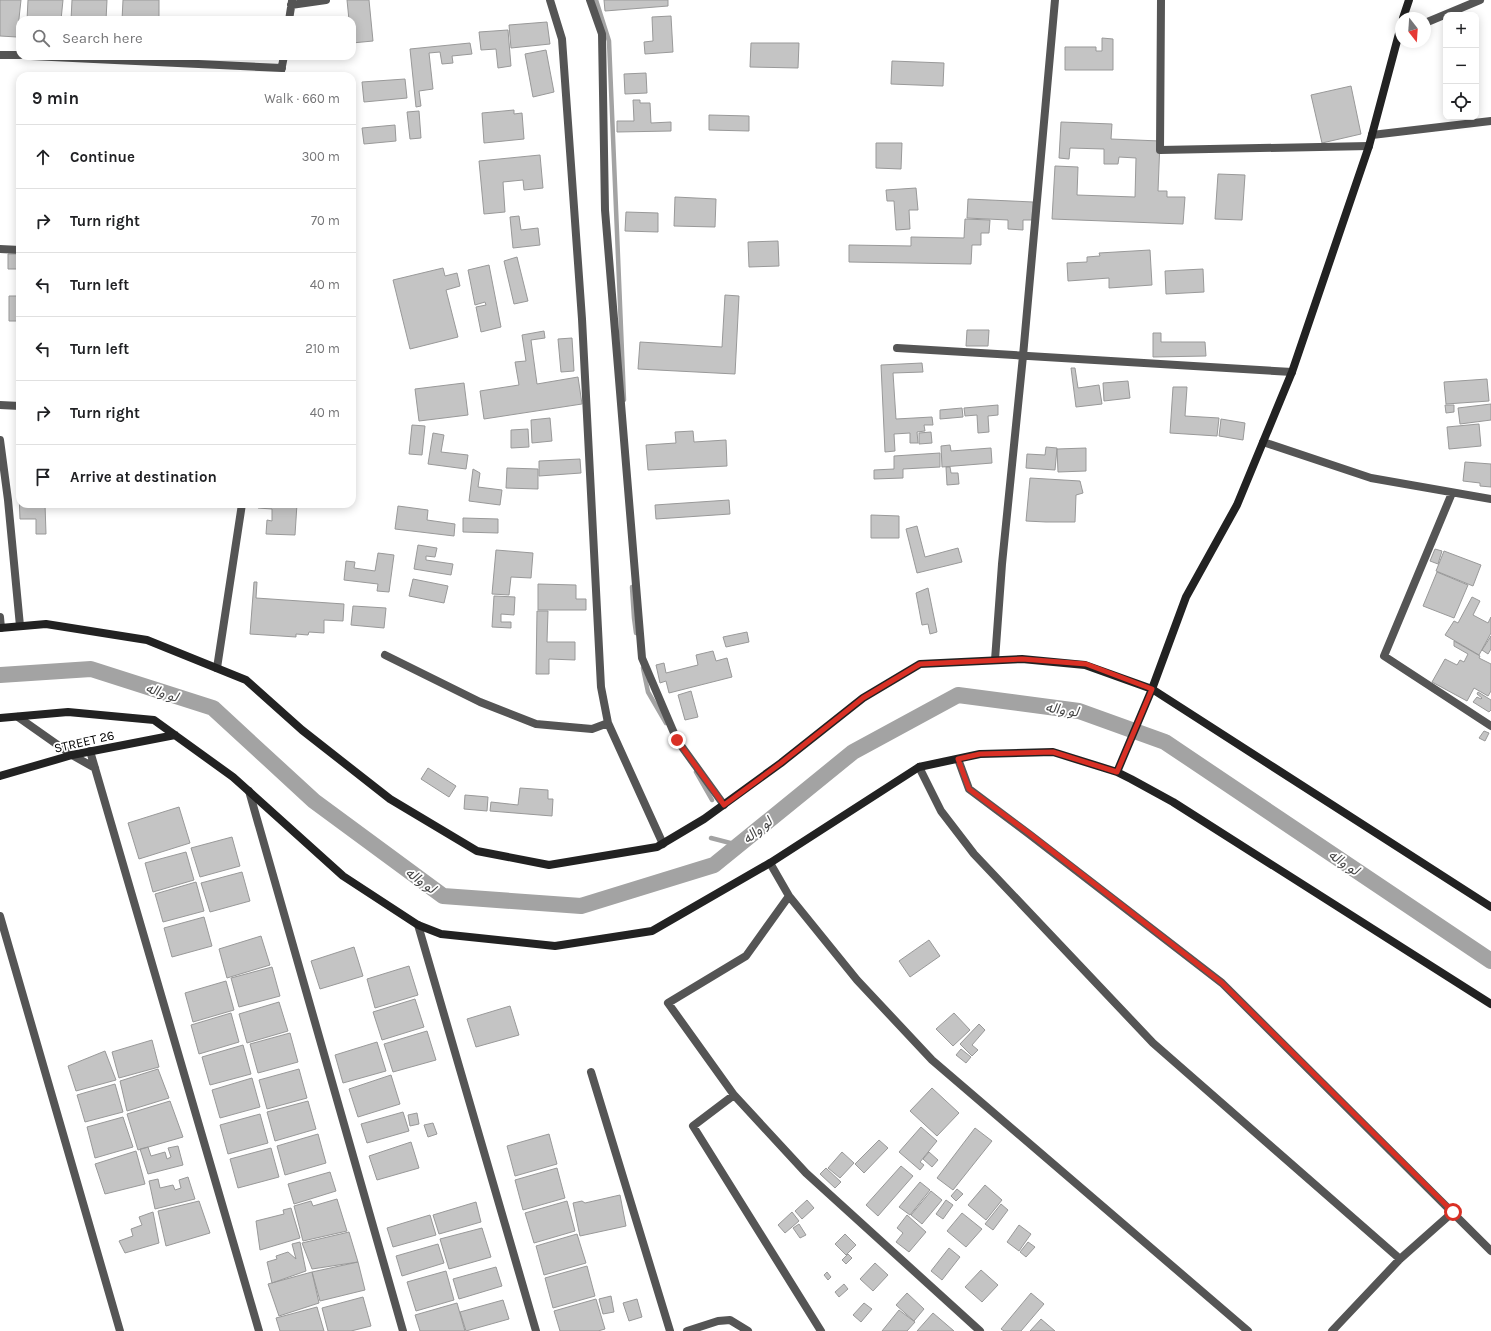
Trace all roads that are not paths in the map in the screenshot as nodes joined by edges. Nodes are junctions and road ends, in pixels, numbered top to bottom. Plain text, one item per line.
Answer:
1 (326, 0) edge
2 (550, 0) edge
3 (590, 0) edge
4 (1055, 0) edge
5 (1161, 0) edge
6 (1409, 0) edge
7 (1480, 0) edge
8 (292, 3) edge
9 (1405, 12) edge
10 (290, 16) edge
11 (1431, 20) edge
12 (1396, 48) edge
13 (0, 54) edge
14 (16, 56) edge
15 (94, 60) edge
16 (283, 60) edge
17 (281, 72) edge
18 (1491, 121) edge
19 (1372, 135) junction
20 (1369, 146) junction
21 (0, 249) edge
22 (16, 250) edge
23 (897, 348) dead end
24 (1024, 356) junction
25 (1292, 372) junction
26 (0, 405) edge
27 (16, 406) edge
28 (0, 440) edge
29 (1263, 442) junction
30 (1452, 493) junction
31 (1491, 499) edge
32 (241, 508) edge
33 (0, 617) edge
34 (20, 626) junction
35 (1, 628) edge
36 (385, 655) dead end
37 (995, 660) junction
38 (218, 668) junction
39 (1152, 689) junction
40 (18, 717) junction
41 (0, 718) edge
42 (608, 723) junction
43 (1491, 726) edge
44 (175, 735) junction
45 (90, 751) junction
46 (72, 755) junction
47 (958, 759) junction
48 (919, 767) junction
49 (95, 768) junction
50 (1117, 772) junction
51 (0, 776) edge
52 (249, 790) junction
53 (724, 805) junction
54 (663, 844) junction
55 (770, 863) junction
56 (789, 896) junction
57 (1491, 907) edge
58 (0, 916) edge
59 (418, 925) junction
60 (1491, 1004) edge
61 (591, 1072) dead end
62 (734, 1095) junction
63 (1453, 1212) junction
64 (1491, 1251) edge
65 (1400, 1259) junction
66 (120, 1331) edge
67 (259, 1331) edge
68 (403, 1331) edge
69 (536, 1331) edge
70 (670, 1331) edge
71 (687, 1331) edge
72 (748, 1331) edge
73 (821, 1331) edge
74 (980, 1331) edge
75 (1248, 1331) edge
76 (1332, 1331) edge

1 - 8 street
2 - 42 street
3 - 53 street
4 - 24 street
5 - 20 street
6 - 9 street
7 - 11 street
8 - 10 street
12 - 19 street
13 - 14 street
15 - 17 street
16 - 17 street
18 - 19 street
19 - 20 street
20 - 25 street
21 - 22 street
23 - 24 street
24 - 25 street
24 - 37 street
25 - 29 street
26 - 27 street
28 - 34 street
29 - 30 street
29 - 39 street
30 - 31 street
30 - 43 street
32 - 38 street
33 - 35 street
34 - 35 street
34 - 38 street
36 - 42 street
37 - 39 street
37 - 53 street
38 - 54 street
39 - 50 street
39 - 57 street
40 - 41 street
40 - 44 street
40 - 46 street
42 - 54 street
44 - 45 street, STREET 26
44 - 52 street
45 - 46 street, STREET 26
45 - 49 street
46 - 49 street
46 - 51 street, STREET 26
47 - 48 street
47 - 50 street
47 - 63 street
48 - 55 street
48 - 65 street
49 - 67 street
50 - 60 street
52 - 59 street
52 - 68 street
53 - 54 street
55 - 56 street
55 - 59 street
56 - 62 street
56 - 75 street
58 - 66 street
59 - 69 street
61 - 70 street
62 - 73 street
62 - 74 street
63 - 64 street
63 - 65 street
65 - 76 street
71 - 72 street

